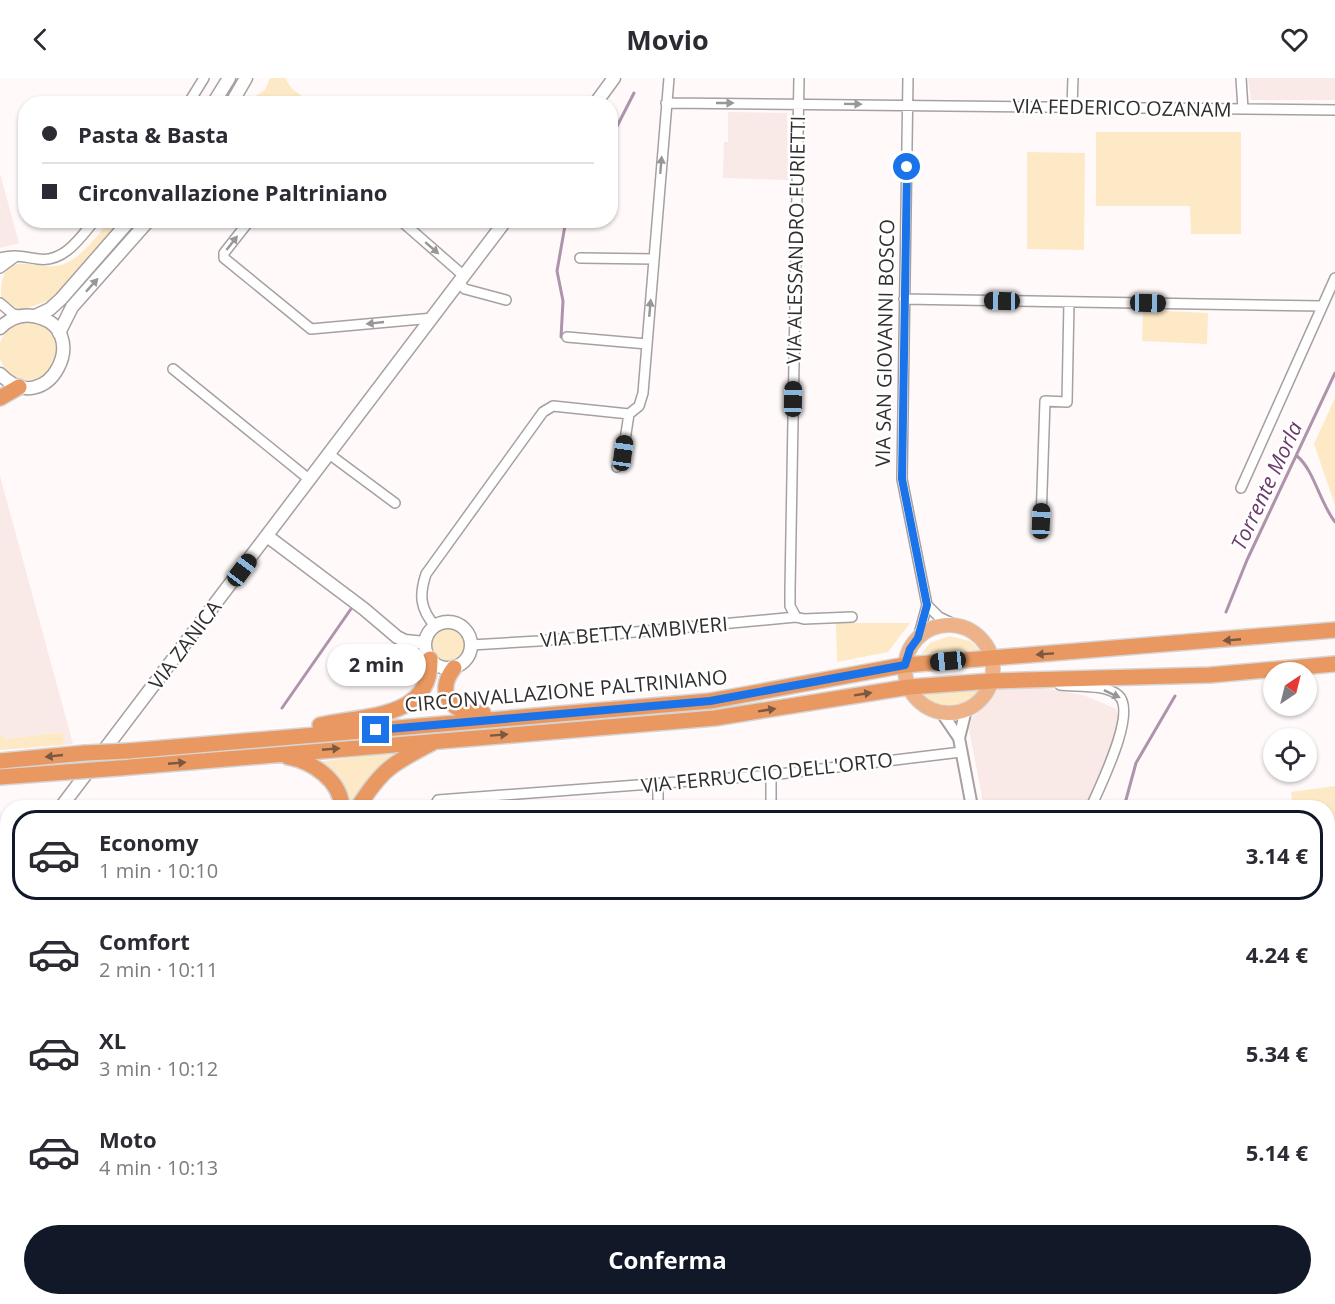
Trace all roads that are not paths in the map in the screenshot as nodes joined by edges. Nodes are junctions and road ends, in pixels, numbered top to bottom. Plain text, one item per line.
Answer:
1 (204, 78) edge
2 (229, 78) edge
3 (246, 78) edge
4 (615, 78) edge
5 (669, 78) edge
6 (799, 78) edge
7 (908, 78) edge
8 (1073, 78) edge
9 (1241, 78) edge
10 (193, 96) edge
11 (218, 96) edge
12 (236, 96) edge
13 (601, 96) edge
14 (666, 103) junction
15 (798, 104) junction
16 (908, 105) junction
17 (1072, 107) junction
18 (1243, 109) junction
19 (1335, 110) edge
20 (88, 228) edge
21 (123, 228) edge
22 (142, 228) edge
23 (243, 228) edge
24 (408, 228) edge
25 (500, 228) edge
26 (20, 255) junction
27 (0, 258) edge
28 (580, 258) dead end
29 (654, 259) junction
30 (0, 268) edge
31 (1335, 278) edge
32 (461, 280) junction
33 (904, 299) junction
34 (506, 300) dead end
35 (1069, 302) junction
36 (0, 303) edge
37 (1322, 306) junction
38 (29, 316) junction
39 (433, 318) junction
40 (0, 328) edge
41 (58, 333) junction
42 (567, 337) dead end
43 (647, 344) junction
44 (173, 369) dead end
45 (0, 374) edge
46 (20, 387) junction
47 (0, 398) edge
48 (629, 414) junction
49 (329, 454) junction
50 (617, 467) dead end
51 (310, 480) junction
52 (1241, 488) dead end
53 (395, 503) dead end
54 (1041, 521) dead end
55 (267, 536) junction
56 (927, 605) junction
57 (796, 616) junction
58 (852, 617) dead end
59 (435, 626) junction
60 (958, 626) junction
61 (1335, 630) edge
62 (918, 638) junction
63 (425, 643) junction
64 (471, 645) junction
65 (991, 657) junction
66 (430, 659) junction
67 (1335, 664) edge
68 (905, 665) junction
69 (454, 668) junction
70 (1034, 679) junction
71 (992, 681) junction
72 (909, 687) junction
73 (685, 703) junction
74 (966, 710) junction
75 (942, 713) junction
76 (281, 738) junction
77 (959, 738) junction
78 (440, 739) junction
79 (961, 752) junction
80 (273, 755) junction
81 (0, 759) edge
82 (771, 775) junction
83 (21, 776) junction
84 (0, 777) edge
85 (0, 782) edge
86 (658, 785) junction
87 (66, 800) edge
88 (340, 800) edge
89 (363, 800) edge
90 (510, 800) edge
91 (658, 800) edge
92 (771, 800) edge
93 (971, 800) edge
94 (1095, 800) edge

1 - 10 street
2 - 11 main road
3 - 12 main road
4 - 13 main road
5 - 14 street
6 - 15 street, VIA ALESSANDRO FURIETTI
7 - 16 street, VIA SAN GIOVANNI BOSCO
8 - 17 street
9 - 18 street
14 -> 15 street, VIA FEDERICO OZANAM
29 -> 14 street
15 -> 16 street, VIA FEDERICO OZANAM
15 - 57 street, VIA ALESSANDRO FURIETTI
16 - 17 street, VIA FEDERICO OZANAM
16 - 33 street, VIA SAN GIOVANNI BOSCO
17 - 18 street, VIA FEDERICO OZANAM
18 - 19 street, VIA FEDERICO OZANAM
20 - 26 street
21 - 38 main road
41 -> 22 main road
39 -> 23 street
24 -> 32 street
25 - 32 main road, VIA ZANICA
26 - 27 street
26 - 30 street
28 - 29 street
43 -> 29 street
31 - 37 street
32 - 34 street
32 - 39 main road, VIA ZANICA
33 - 35 street
33 - 56 street, VIA SAN GIOVANNI BOSCO
35 - 37 street
35 - 54 street
36 - 38 street
37 - 52 street
38 - 40 main road
38 - 41 main road
39 - 49 main road, VIA ZANICA
41 - 46 main road
42 - 43 street
43 - 48 street
44 - 51 street
45 - 46 main road
46 - 47 highway
48 - 50 street
48 - 59 street
49 - 51 main road, VIA ZANICA
49 - 53 street
51 - 55 main road, VIA ZANICA
55 - 63 main road
55 - 87 main road, VIA ZANICA
56 - 60 street
56 - 62 street, VIA SAN GIOVANNI BOSCO
57 - 58 street, VIA BETTY AMBIVERI
57 - 64 street, VIA BETTY AMBIVERI
59 - 63 main road
59 - 64 main road
60 - 62 main road
60 - 65 main road
61 -> 65 highway, CIRCONVALLAZIONE PALTRINIANO
62 - 68 main road, VIA SAN GIOVANNI BOSCO
63 - 66 main road
64 - 69 main road
65 - 68 highway, CIRCONVALLAZIONE PALTRINIANO
65 - 71 main road
66 - 69 main road
66 - 76 highway
67 - 70 highway, CIRCONVALLAZIONE PALTRINIANO
68 - 72 main road
68 - 73 highway, CIRCONVALLAZIONE PALTRINIANO
69 - 73 highway
70 - 71 highway, CIRCONVALLAZIONE PALTRINIANO
70 -> 94 street
71 - 72 highway, CIRCONVALLAZIONE PALTRINIANO
71 - 74 main road
72 - 75 main road
78 -> 72 highway, CIRCONVALLAZIONE PALTRINIANO
73 - 76 highway, CIRCONVALLAZIONE PALTRINIANO
74 - 75 main road
74 - 77 street
75 - 77 street
76 -> 81 highway, CIRCONVALLAZIONE PALTRINIANO, bridge
77 - 79 street
80 -> 78 highway, CIRCONVALLAZIONE PALTRINIANO
78 - 89 highway
79 - 82 street, VIA FERRUCCIO DELL'ORTO
79 - 93 street
83 -> 80 highway, CIRCONVALLAZIONE PALTRINIANO, bridge
80 - 88 highway
82 - 86 street, VIA FERRUCCIO DELL'ORTO
82 - 92 street
83 - 84 highway, CIRCONVALLAZIONE PALTRINIANO
83 - 85 highway
86 - 90 street, VIA FERRUCCIO DELL'ORTO
86 - 91 street

